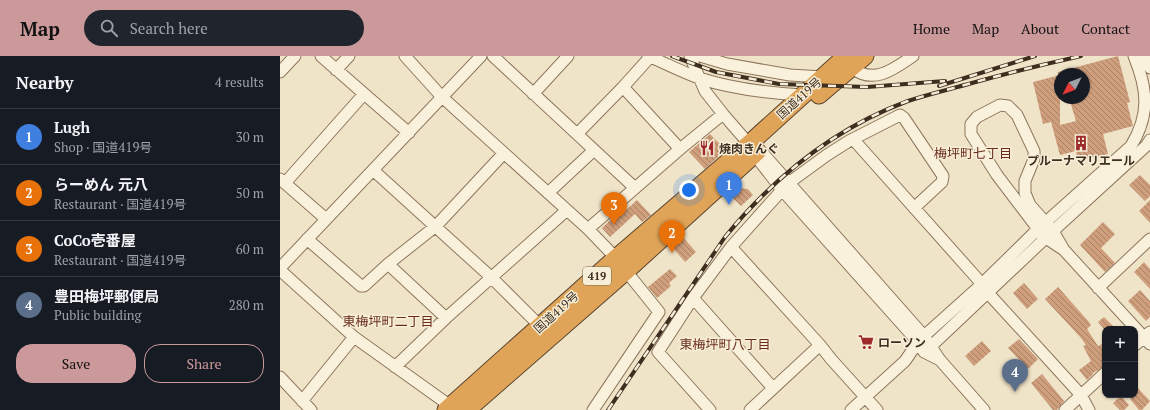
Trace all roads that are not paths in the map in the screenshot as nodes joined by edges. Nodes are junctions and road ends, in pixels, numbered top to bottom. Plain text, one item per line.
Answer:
1 (295, 56) edge
2 (321, 56) edge
3 (349, 56) edge
4 (405, 56) edge
5 (481, 56) edge
6 (493, 56) edge
7 (568, 56) edge
8 (649, 56) edge
9 (690, 56) edge
10 (700, 56) edge
11 (736, 56) edge
12 (865, 56) edge
13 (913, 56) edge
14 (1134, 56) edge
15 (1145, 56) edge
16 (849, 62) edge
17 (727, 64) junction
18 (1150, 68) edge
19 (336, 70) junction
20 (280, 72) edge
21 (823, 77) junction
22 (699, 78) junction
23 (623, 87) junction
24 (364, 94) junction
25 (533, 94) junction
26 (802, 95) junction
27 (442, 97) junction
28 (723, 114) junction
29 (409, 133) junction
30 (577, 134) junction
31 (853, 139) junction
32 (1149, 146) edge
33 (680, 149) junction
34 (754, 149) junction
35 (593, 151) junction
36 (504, 153) junction
37 (373, 170) junction
38 (282, 181) edge
39 (786, 186) junction
40 (635, 188) junction
41 (548, 193) junction
42 (914, 208) junction
43 (567, 210) junction
44 (326, 219) junction
45 (436, 226) junction
46 (588, 229) junction
47 (1046, 230) junction
48 (307, 239) junction
49 (1150, 240) edge
50 (731, 247) junction
51 (388, 264) junction
52 (621, 265) junction
53 (280, 269) edge
54 (492, 278) junction
55 (1098, 288) junction
56 (985, 289) junction
57 (693, 298) junction
58 (446, 318) junction
59 (540, 326) junction
60 (1148, 337) edge
61 (354, 338) junction
62 (1138, 343) edge
63 (924, 344) junction
64 (820, 345) junction
65 (395, 367) junction
66 (1102, 376) edge
67 (280, 377) edge
68 (773, 388) junction
69 (1081, 395) junction
70 (865, 398) junction
71 (302, 401) junction
72 (455, 409) edge
73 (311, 410) edge
74 (593, 410) edge
75 (710, 410) edge
76 (750, 410) edge
77 (851, 410) edge
78 (877, 410) edge
79 (984, 410) edge
80 (1065, 410) edge
81 (1089, 410) edge

1 - 20 street
2 - 19 street
3 - 19 street
4 - 27 street
5 - 27 street
6 - 25 street
7 - 25 street
8 - 22 street
8 - 23 street
9 - 22 street
10 - 17 street
11 - 17 street
12 - 16 highway, 国道419号 / 419
13 - 16 street
14 - 47 street
15 - 18 street
16 - 21 highway, 国道419号 / 419
16 - 34 highway, 国道419号 / 419
17 - 21 street
19 - 24 street
21 - 26 highway, 国道419号 / 419
22 - 26 street
22 - 28 street
23 - 30 street
23 - 33 street
24 - 29 street
24 - 38 street
25 - 30 street
26 - 34 highway, 国道419号 / 419
27 - 29 street
27 - 36 street
28 - 33 street
28 - 34 street
29 - 37 street
30 - 35 street
31 - 39 street
31 - 42 street
31 - 42 street
32 - 47 street
33 - 40 street
34 - 39 street
34 - 52 highway, 国道419号 / 419
35 - 40 street
35 - 41 street
36 - 41 street
36 - 45 street
37 - 44 street
37 - 45 street
38 - 44 street
39 - 50 street
39 - 63 street
40 - 46 street
41 - 43 street
42 - 56 street
43 - 46 street
43 - 54 street
44 - 48 street
45 - 51 street
45 - 54 street
46 - 52 street
47 - 47 street
47 - 55 street
47 - 56 street
48 - 51 street
48 - 53 street
49 - 55 street
50 - 57 street
50 - 64 street
51 - 58 street
52 - 59 highway, 国道419号 / 419
52 - 72 highway, 国道419号 / 419
52 - 74 street
53 - 61 street
54 - 58 street
54 - 59 street
55 - 60 street
56 - 63 street
56 - 69 street
57 - 68 street
57 - 75 street
58 - 65 street
59 - 72 highway, 国道419号 / 419
60 - 62 street
61 - 65 street
61 - 71 street
63 - 70 street
63 - 79 street
64 - 68 street
64 - 70 street
65 - 72 street
66 - 69 street
67 - 71 street
68 - 76 street
69 - 80 street
69 - 81 street
70 - 77 street
70 - 78 street
71 - 73 street

